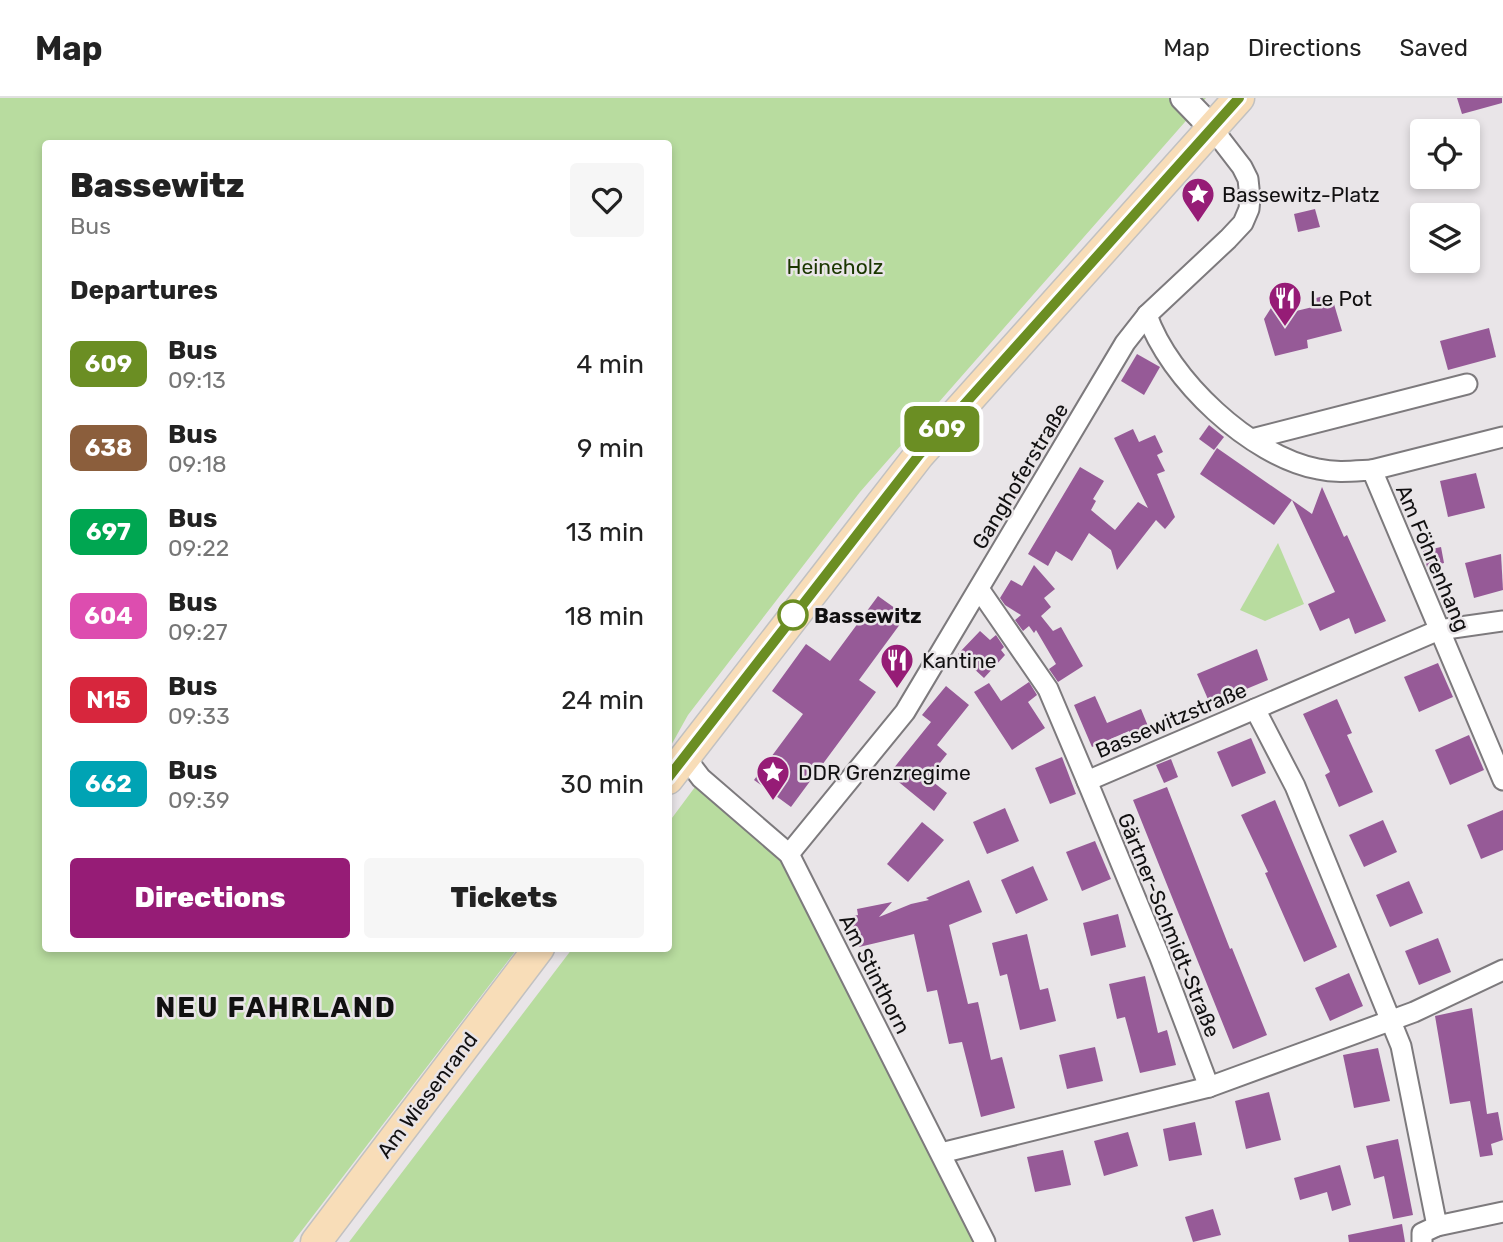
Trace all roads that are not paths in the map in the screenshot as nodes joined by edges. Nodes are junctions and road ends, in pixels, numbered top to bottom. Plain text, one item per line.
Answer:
1 (1184, 98) edge
2 (1206, 98) edge
3 (1239, 98) edge
4 (1212, 128) junction
5 (1147, 315) junction
6 (1467, 384) dead end
7 (1503, 437) edge
8 (1252, 439) junction
9 (1372, 470) junction
10 (979, 589) junction
11 (1503, 621) edge
12 (1439, 630) junction
13 (1255, 709) junction
14 (677, 768) edge
15 (1503, 780) edge
16 (1087, 781) junction
17 (789, 854) junction
18 (536, 952) edge
19 (1503, 970) edge
20 (1391, 1020) junction
21 (1209, 1087) junction
22 (941, 1153) junction
23 (1503, 1212) edge
24 (1437, 1226) junction
25 (316, 1242) edge
26 (985, 1242) edge
27 (1422, 1242) edge

1 - 4 street
2 - 4 street
3 - 4 main road
4 - 5 street, Ganghoferstraße
4 - 14 main road
5 - 8 street, Am Föhrenhang
5 - 10 street, Ganghoferstraße
6 - 8 street
7 - 9 street
8 - 9 street, Am Föhrenhang
9 - 12 street, Am Föhrenhang
10 - 16 street, Bassewitzstraße
10 - 17 street, Ganghoferstraße
11 - 12 street, Bassewitzstraße
12 - 13 street, Bassewitzstraße
12 - 15 street, Am Föhrenhang
13 - 16 street, Bassewitzstraße
13 - 20 street
14 - 17 street, Am Stinthorn
16 - 21 street, Gärtner-Schmidt-Straße
17 - 22 street, Am Stinthorn
18 - 25 main road, Am Wiesenrand
19 - 20 street
20 - 21 street
20 - 24 street
21 - 22 street
22 - 26 street, Am Stinthorn
23 - 24 street
24 - 27 street

